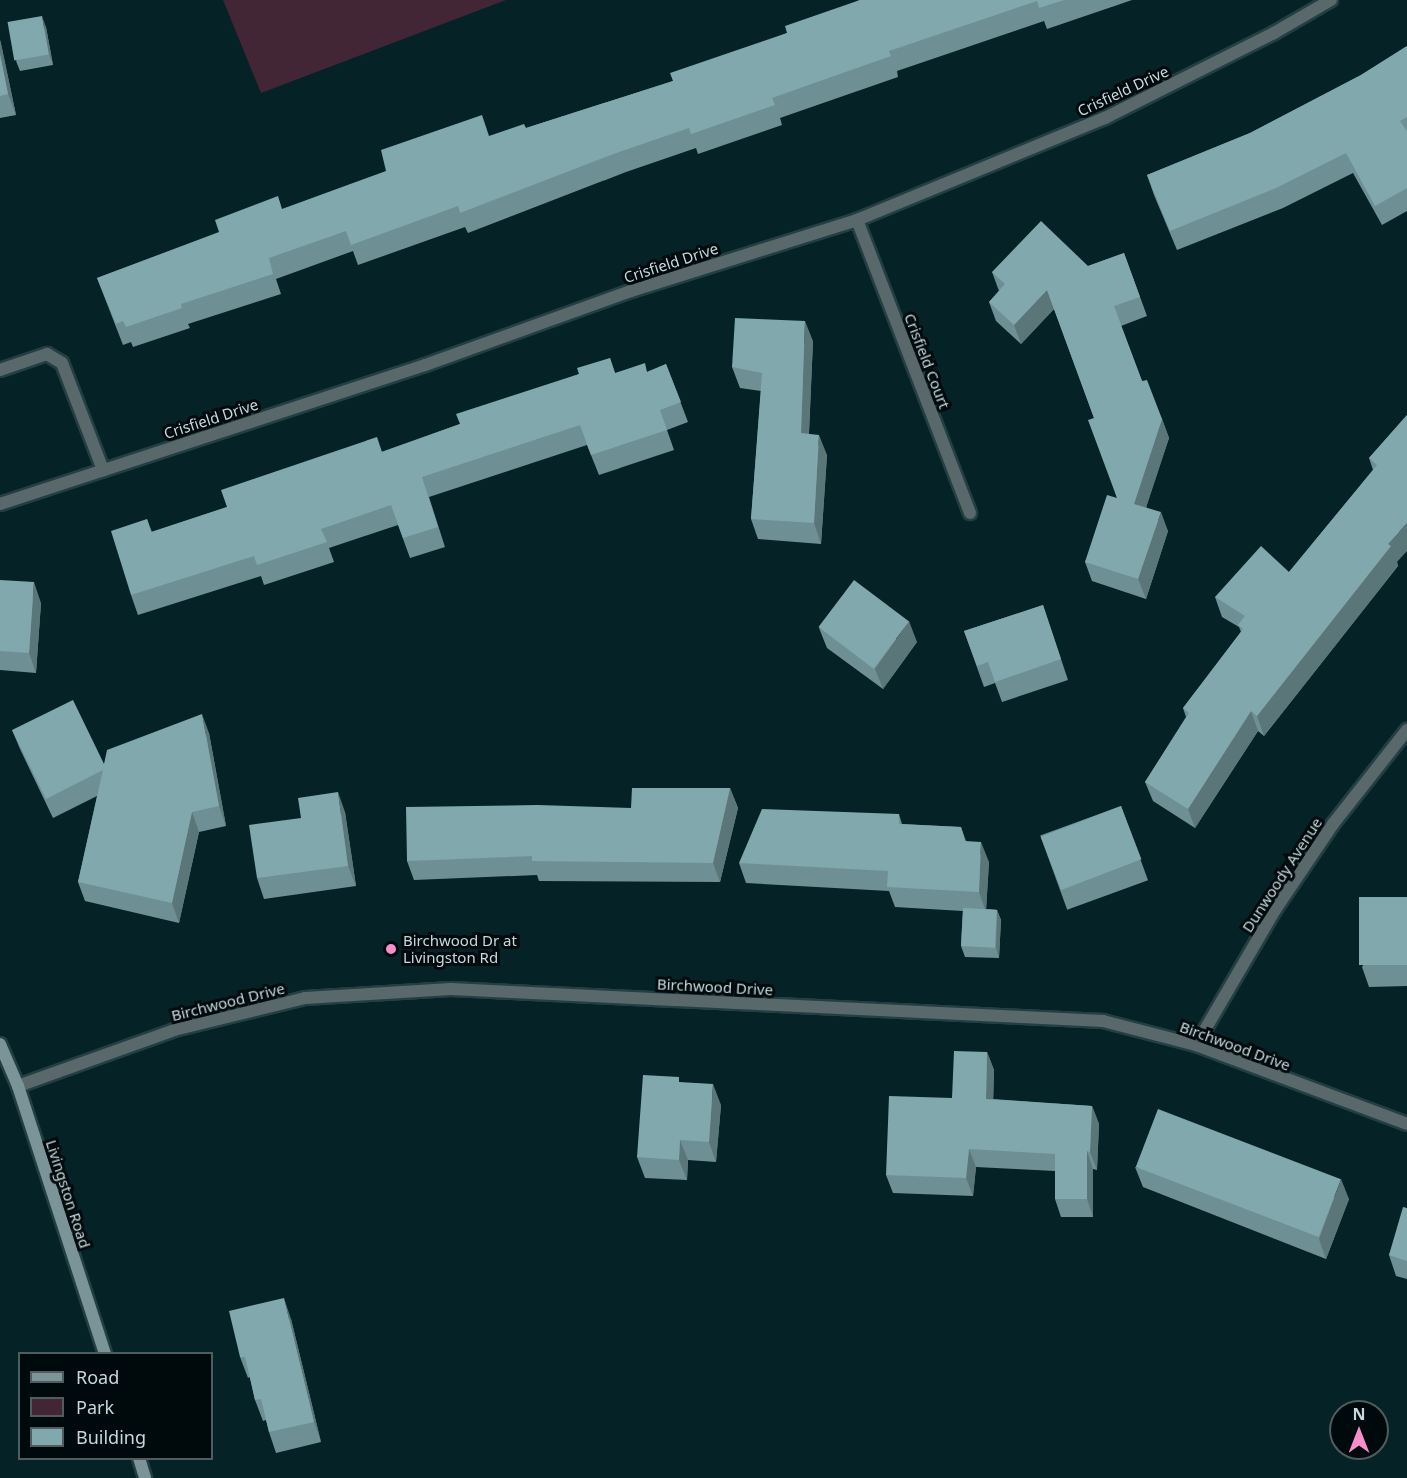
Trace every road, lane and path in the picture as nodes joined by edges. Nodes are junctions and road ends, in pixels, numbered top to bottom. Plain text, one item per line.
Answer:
1 (1331, 0) edge
2 (856, 220) junction
3 (0, 370) edge
4 (103, 470) junction
5 (0, 504) edge
6 (970, 513) dead end
7 (1407, 730) edge
8 (0, 1044) edge
9 (1196, 1045) junction
10 (18, 1086) junction
11 (1407, 1124) edge
12 (105, 1352) edge
13 (139, 1460) edge
14 (145, 1478) edge

1 - 2 street, Crisfield Drive
2 - 4 street, Crisfield Drive
2 - 6 street, Crisfield Court
3 - 4 street
4 - 5 street, Crisfield Drive
7 - 9 street, Dunwoody Avenue
8 - 10 main road, Livingston Road
9 - 10 street, Birchwood Drive
9 - 11 street, Birchwood Drive
10 - 12 main road, Livingston Road
13 - 14 main road

